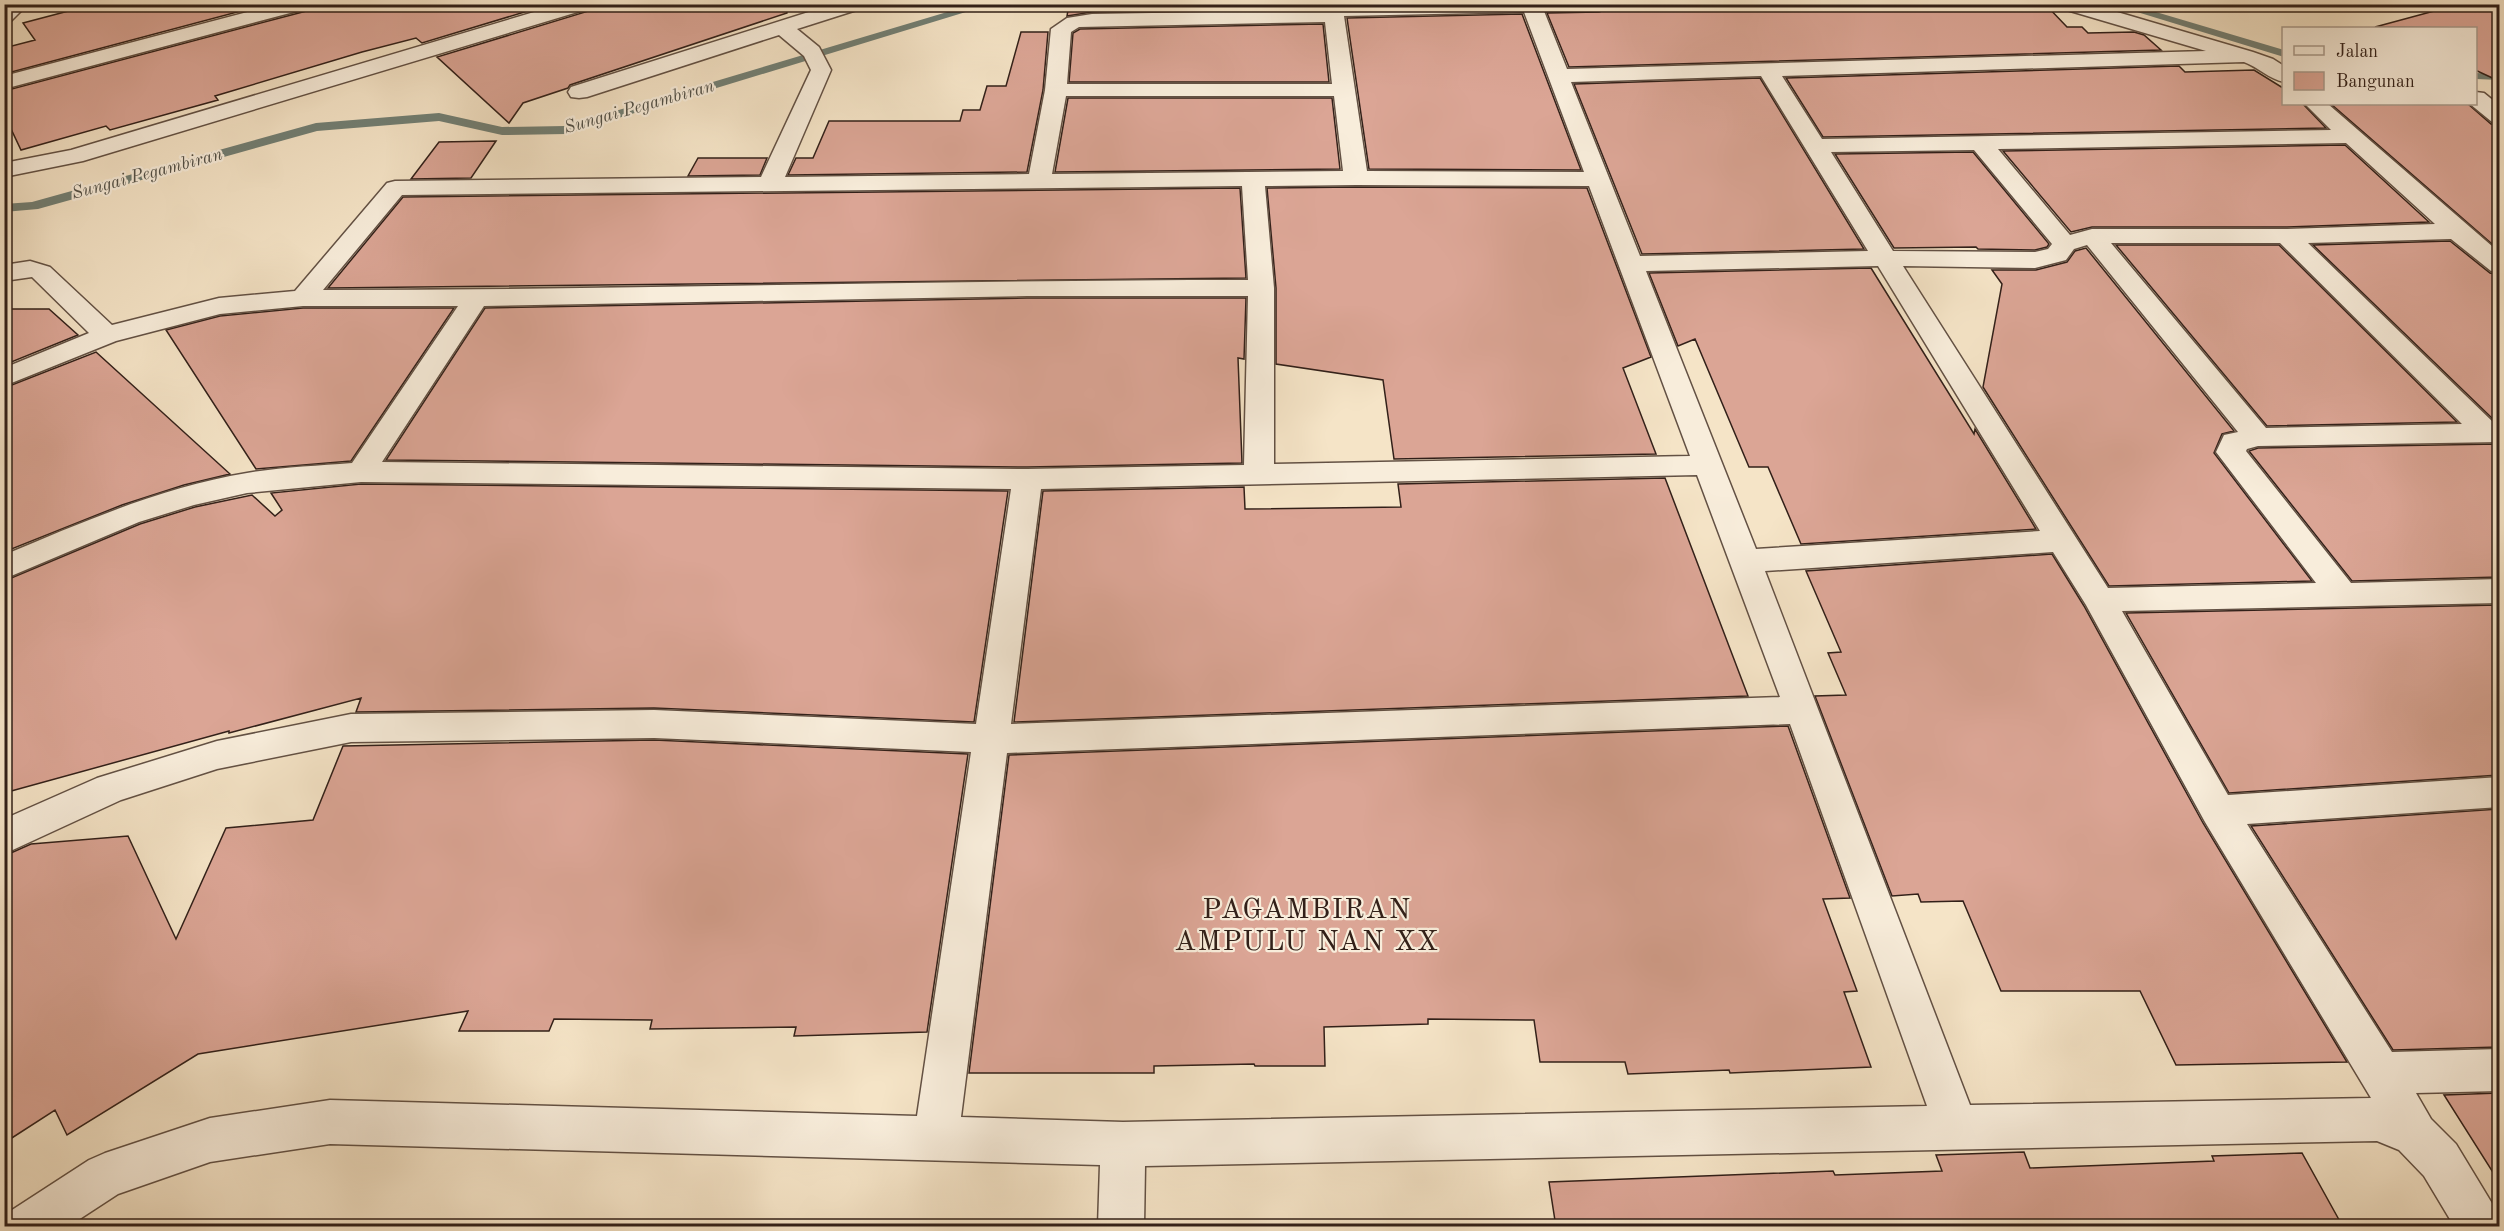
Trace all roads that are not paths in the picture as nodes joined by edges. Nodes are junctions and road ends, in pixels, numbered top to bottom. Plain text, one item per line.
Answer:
1 (302, 4) edge
2 (584, 4) edge
3 (856, 4) edge
4 (1599, 4) edge
5 (2067, 4) edge
6 (1532, 5) edge
7 (1333, 10) edge
8 (782, 28) junction
9 (2246, 56) junction
10 (1768, 70) junction
11 (2282, 75) edge
12 (1557, 76) junction
13 (4, 83) edge
14 (1056, 90) junction
15 (1345, 90) junction
16 (579, 92) dead end
17 (2499, 94) edge
18 (2477, 96) edge
19 (2477, 98) edge
20 (2317, 105) edge
21 (2499, 117) edge
22 (2353, 136) junction
23 (1982, 144) junction
24 (1814, 146) junction
25 (4, 170) edge
26 (1356, 178) junction
27 (1596, 179) junction
28 (1253, 180) junction
29 (1039, 183) junction
30 (770, 184) junction
31 (2457, 231) junction
32 (2092, 236) junction
33 (2287, 236) junction
34 (2065, 244) junction
35 (1888, 258) junction
36 (1629, 264) junction
37 (2499, 266) edge
38 (4, 273) edge
39 (1261, 288) junction
40 (303, 298) junction
41 (476, 298) junction
42 (107, 335) junction
43 (4, 378) edge
44 (2494, 433) edge
45 (2258, 437) junction
46 (1707, 465) junction
47 (361, 472) junction
48 (1259, 475) junction
49 (1027, 479) junction
50 (2062, 540) junction
51 (1744, 561) junction
52 (4, 568) edge
53 (2499, 591) edge
54 (2342, 594) junction
55 (2099, 600) junction
56 (1802, 710) junction
57 (992, 739) junction
58 (2499, 792) edge
59 (2218, 811) junction
60 (4, 838) edge
61 (2499, 1070) edge
62 (2381, 1073) junction
63 (1956, 1126) junction
64 (2415, 1134) junction
65 (936, 1140) junction
66 (1123, 1144) junction
67 (28, 1227) edge
68 (1121, 1227) edge
69 (2480, 1227) edge

1 - 13 street
2 - 25 street
3 - 8 street
4 - 6 street
5 - 9 street
6 - 7 street
6 - 12 street
7 - 14 street
7 - 15 street
8 - 16 street
8 - 30 street
9 - 10 street
9 - 11 street
10 - 12 street
10 - 24 street
12 - 27 street
14 - 15 street
14 - 29 street
15 - 26 street
17 - 18 street
19 - 21 street
20 - 22 street
22 - 23 street
22 - 31 street
23 - 24 street
23 - 34 street
24 - 35 street
26 - 27 street
26 - 28 street
27 - 36 street
28 - 29 street
28 - 39 street
29 - 30 street
30 - 40 street
31 - 33 street
31 - 37 street
32 - 33 street
32 - 34 street
32 - 45 street
33 - 44 street
34 - 35 street
35 - 36 street
35 - 50 street
36 - 46 street
38 - 42 street
39 - 41 street
39 - 48 street
40 - 41 street
40 - 42 street
41 - 47 street
42 - 43 street
44 - 45 street
45 - 54 street
46 - 48 street
46 - 51 street
47 - 49 street
47 - 52 street
48 - 49 street
49 - 57 street
50 - 51 street
50 - 55 street
51 - 56 street
53 - 54 street
54 - 55 street
55 - 59 street
56 - 57 street
56 - 63 street
57 - 60 street
57 - 65 street
58 - 59 street
59 - 62 street
61 - 62 street
62 - 64 street
63 - 64 street
63 - 66 street
64 - 69 street
65 - 66 street
65 - 67 street
66 - 68 street

